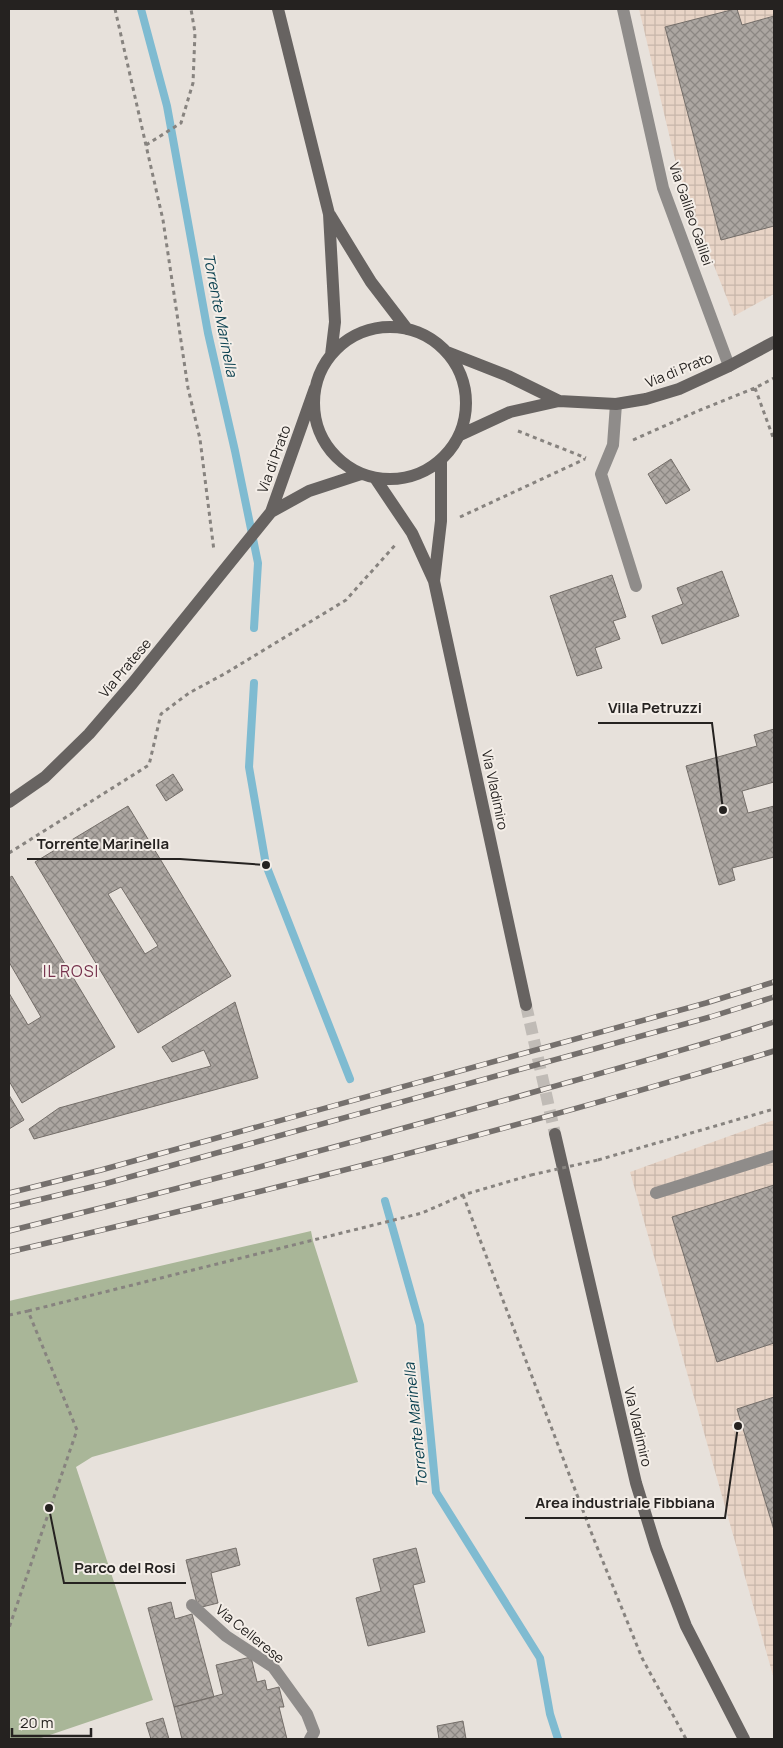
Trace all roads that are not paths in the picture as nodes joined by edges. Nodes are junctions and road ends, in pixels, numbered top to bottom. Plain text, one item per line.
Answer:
1 (278, 9) edge
2 (623, 9) edge
3 (329, 214) junction
4 (408, 329) junction
5 (774, 342) edge
6 (447, 352) junction
7 (331, 355) junction
8 (729, 366) junction
9 (315, 388) junction
10 (559, 401) junction
11 (616, 404) junction
12 (460, 435) junction
13 (441, 460) junction
14 (361, 474) junction
15 (375, 478) junction
16 (271, 512) junction
17 (250, 539) joint
18 (434, 582) junction
19 (636, 586) dead end
20 (9, 802) edge
21 (526, 1005) tunnel mouth
22 (555, 1134) tunnel mouth
23 (774, 1156) edge
24 (656, 1193) dead end
25 (192, 1605) dead end
26 (310, 1739) edge
27 (744, 1739) edge

1 - 3 main road
2 - 8 street, Via Galileo Galilei
3 - 4 main road
3 - 7 main road
4 - 6 main road, Via di Prato
4 - 7 main road, Via di Prato
5 - 8 main road, Via di Prato
6 - 10 main road, Via di Prato
6 - 12 main road, Via di Prato
7 - 9 main road, Via di Prato
8 - 11 main road, Via di Prato
9 - 14 main road, Via di Prato
9 - 16 main road, Via di Prato
10 - 11 main road, Via di Prato
10 - 12 main road, Via di Prato
11 - 19 street
12 - 13 main road, Via di Prato
13 - 15 main road, Via di Prato
13 - 18 main road, Via Vladimiro
14 - 15 main road, Via di Prato
14 - 16 main road, Via di Prato
15 - 18 main road, Via Vladimiro
16 - 17 main road, Via di Prato
17 - 20 main road, Via Pratese
18 - 21 main road, Via Vladimiro
22 - 27 main road, Via Vladimiro
23 - 24 street
25 - 26 street, Via Cellerese

